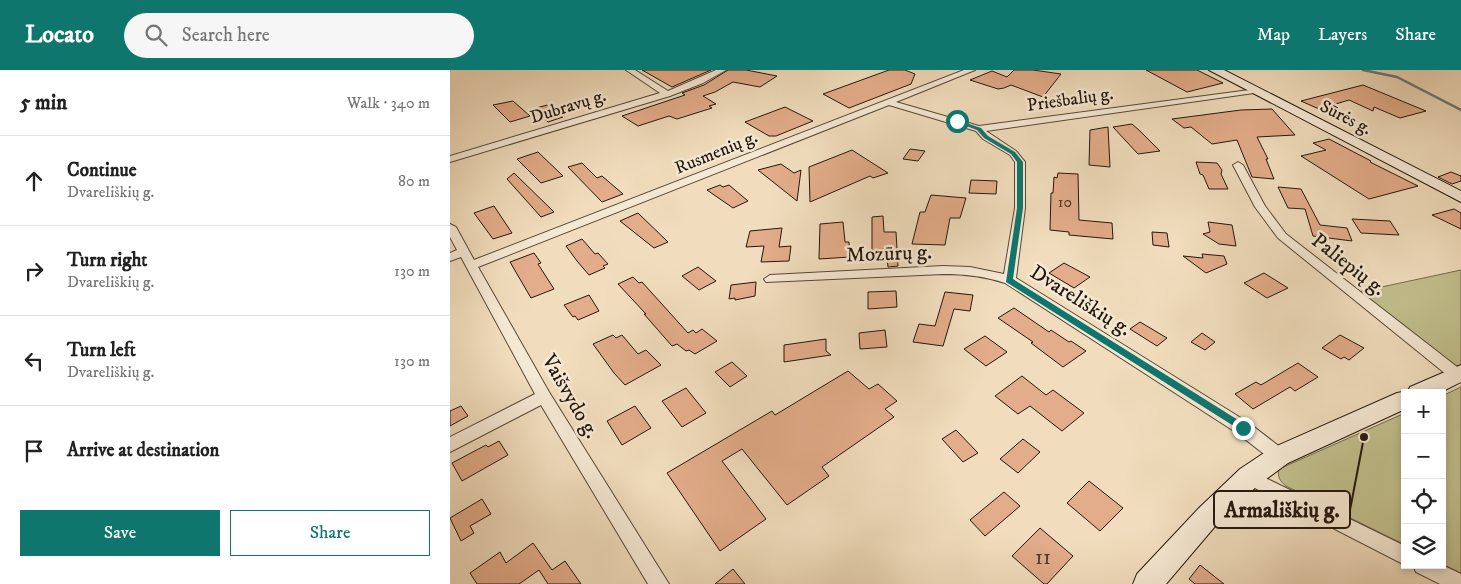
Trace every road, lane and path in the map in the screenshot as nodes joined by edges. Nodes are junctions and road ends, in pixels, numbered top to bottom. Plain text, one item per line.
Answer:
1 (630, 70) edge
2 (722, 70) edge
3 (971, 70) edge
4 (1215, 70) edge
5 (1254, 91) junction
6 (667, 94) junction
7 (887, 102) junction
8 (979, 129) junction
9 (450, 158) edge
10 (1238, 165) dead end
11 (1461, 197) edge
12 (450, 227) edge
13 (462, 258) edge
14 (770, 279) dead end
15 (1009, 280) junction
16 (1459, 374) edge
17 (1427, 389) edge
18 (544, 396) junction
19 (1401, 401) edge
20 (450, 445) edge
21 (1279, 456) junction
22 (1249, 477) junction
23 (1401, 554) edge
24 (1431, 569) edge
25 (659, 584) edge
26 (1147, 584) edge
27 (1460, 584) edge

1 - 6 street
2 - 6 street, Dubravų g.
3 - 7 street, Rusmenių g.
4 - 5 street, Sūrės g.
5 - 8 street, Priešbalių g.
5 - 11 street, Sūrės g.
6 - 9 street, Dubravų g.
7 - 8 street, Dvareliškių g.
7 - 13 street, Rusmenių g.
8 - 15 street, Dvareliškių g.
10 - 16 street, Paliepių g.
12 - 13 street, Vaišvydo g.
13 - 18 street, Vaišvydo g.
14 - 15 street, Mozūrų g.
15 - 21 street, Dvareliškių g.
16 - 17 street
18 - 20 street
18 - 25 street, Vaišvydo g.
19 - 21 street
21 - 22 street
22 - 23 street
22 - 26 street
24 - 27 street

